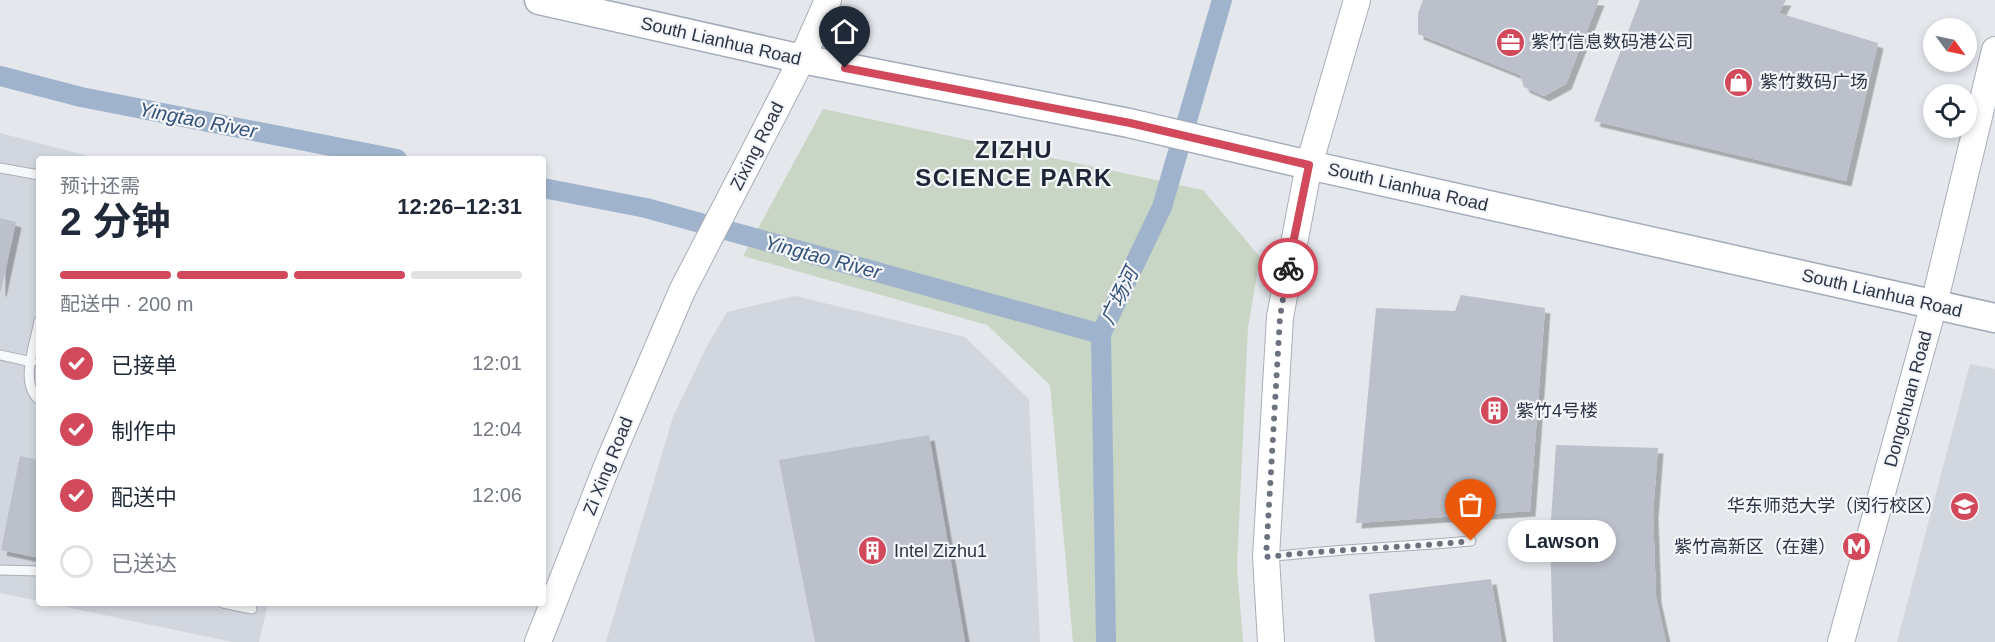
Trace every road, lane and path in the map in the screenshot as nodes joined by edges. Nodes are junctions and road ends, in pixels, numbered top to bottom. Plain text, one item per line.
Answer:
1 (539, 0) edge
2 (828, 0) edge
3 (1356, 0) edge
4 (1995, 50) edge
5 (802, 59) junction
6 (1309, 165) junction
7 (0, 168) edge
8 (36, 174) edge
9 (682, 291) joint
10 (1934, 304) junction
11 (1995, 318) edge
12 (36, 339) edge
13 (0, 355) edge
14 (32, 362) junction
15 (36, 397) edge
16 (1471, 541) dead end
17 (1266, 557) junction
18 (0, 570) edge
19 (36, 571) edge
20 (238, 606) edge
21 (252, 609) dead end
22 (538, 642) edge
23 (1271, 642) edge
24 (1840, 642) edge

1 - 5 main road, South Lianhua Road
2 - 5 street, Zixing Road
3 - 6 street
4 - 10 street, Dongchuan Road
5 - 6 main road, South Lianhua Road
5 - 9 street, Zixing Road
6 - 10 main road, South Lianhua Road
6 - 17 street
7 - 8 lane
9 - 22 street, Zi Xing Road
10 - 11 main road, South Lianhua Road
10 - 24 street, Dongchuan Road
12 - 14 lane
13 - 14 lane
14 - 15 lane
16 - 17 lane
17 - 23 street
18 - 19 lane
20 - 21 lane

